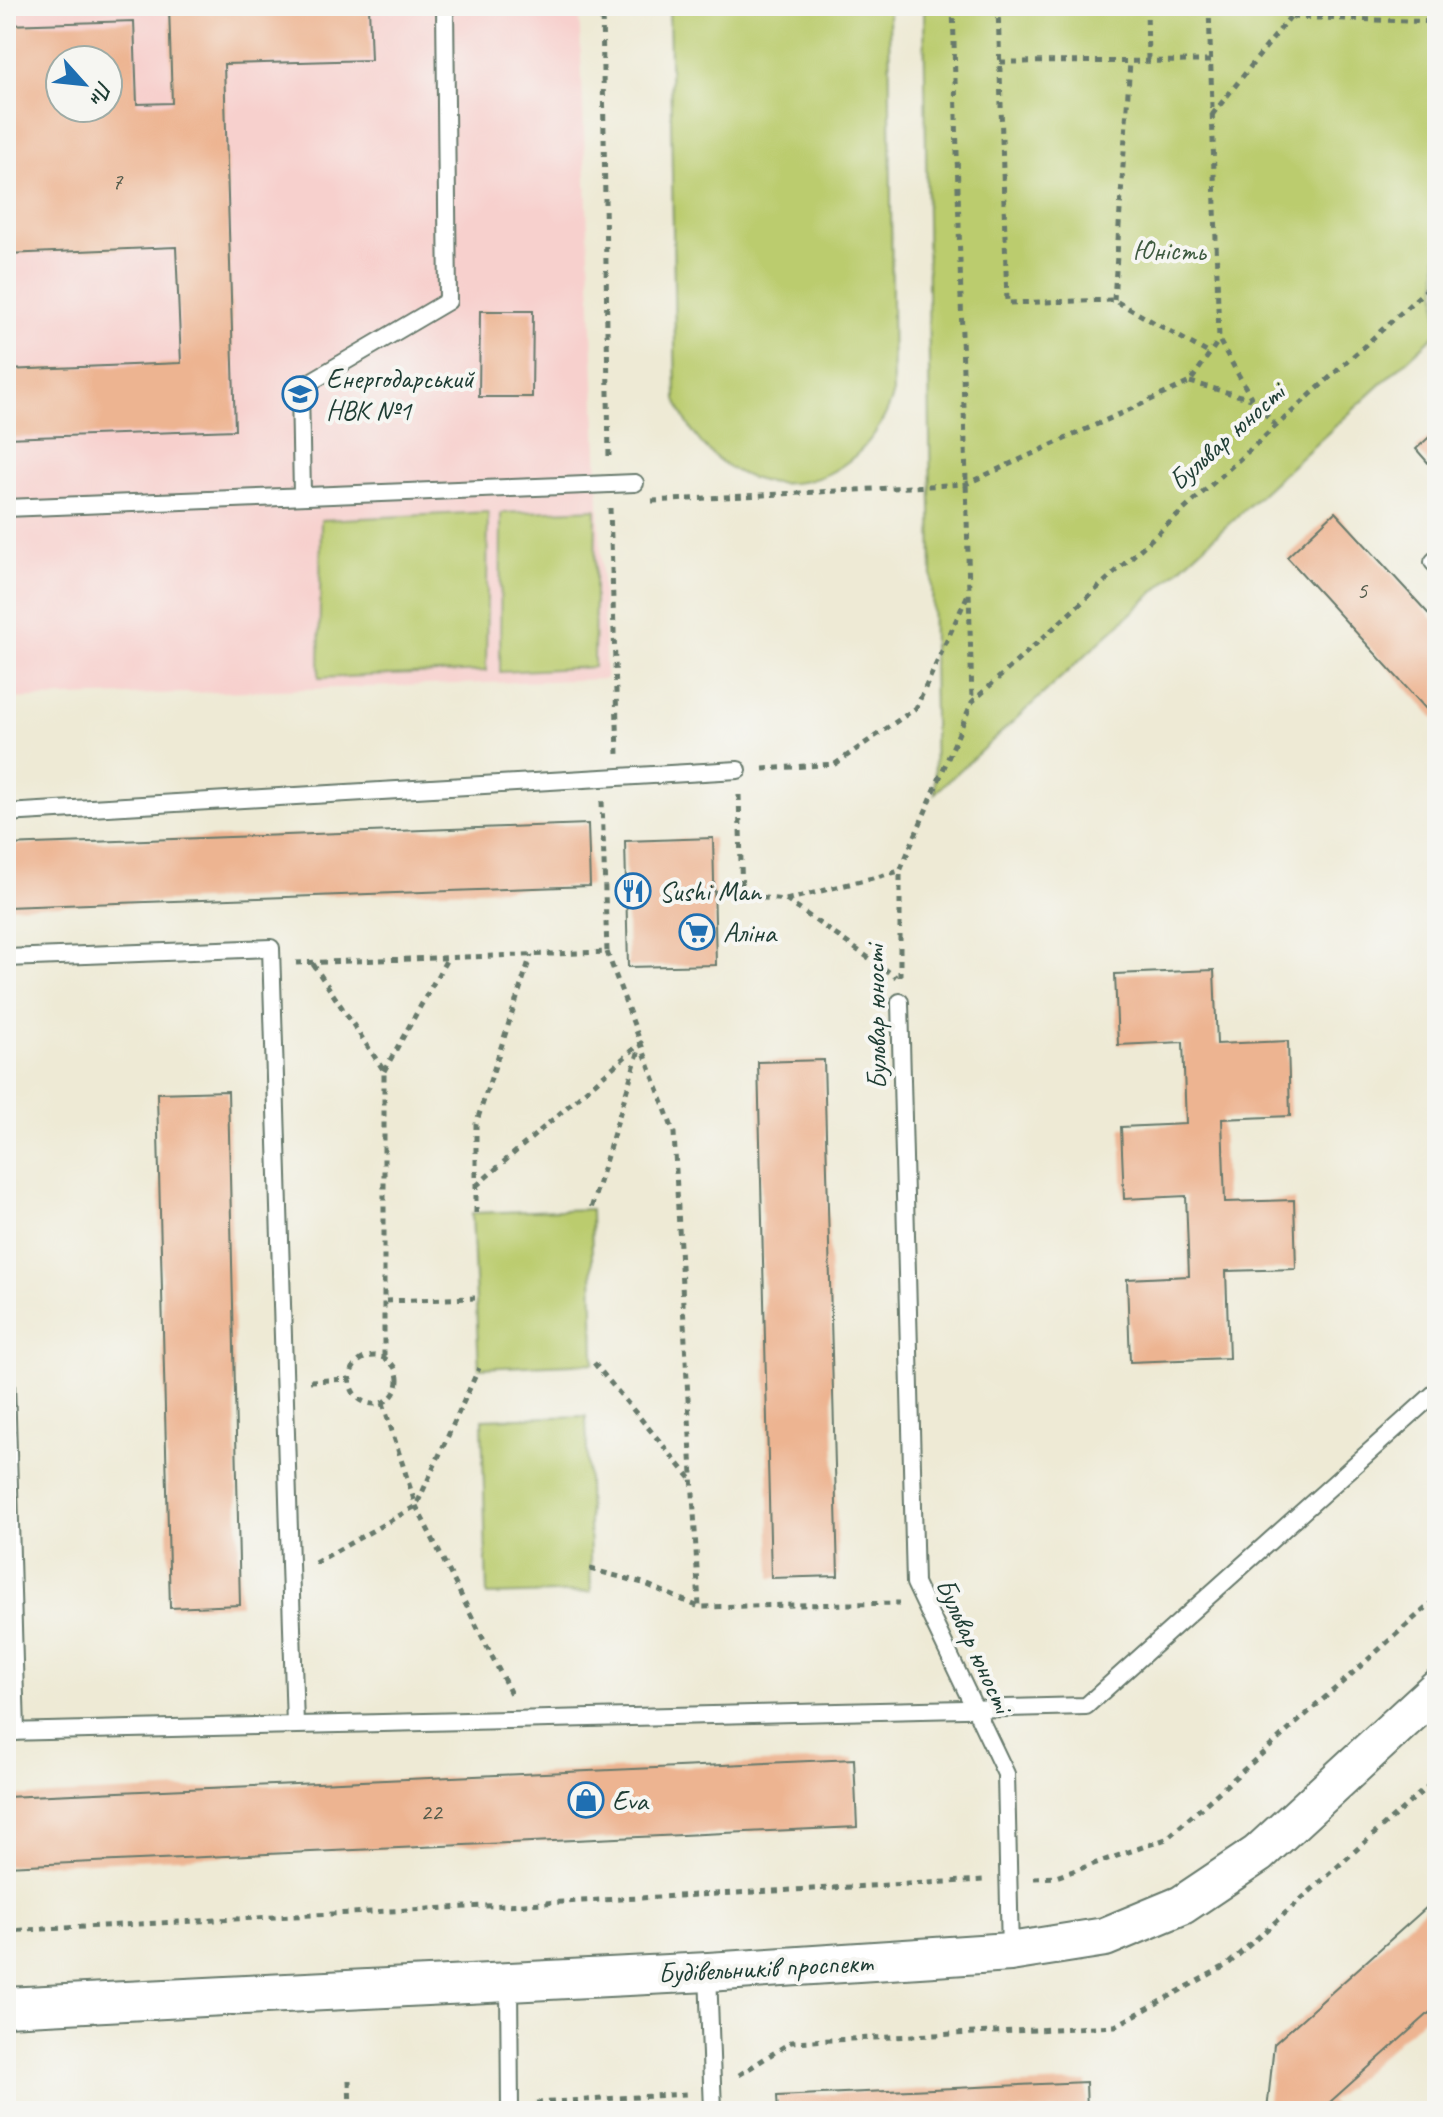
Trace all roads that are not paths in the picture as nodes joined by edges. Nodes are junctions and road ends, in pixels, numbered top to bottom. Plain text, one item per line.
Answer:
1 (445, 6) edge
2 (635, 483) dead end
3 (302, 495) junction
4 (6, 508) edge
5 (1437, 558) edge
6 (1437, 566) edge
7 (738, 770) road end
8 (6, 813) edge
9 (6, 958) edge
10 (900, 1002) road end
11 (6, 1382) edge
12 (1437, 1391) edge
13 (1437, 1689) edge
14 (974, 1708) junction
15 (295, 1725) junction
16 (11, 1732) edge
17 (1010, 1952) junction
18 (708, 1972) junction
19 (509, 1979) junction
20 (6, 2007) edge
21 (510, 2111) edge
22 (713, 2111) edge

1 - 3 lane
2 - 3 lane
3 - 4 lane
5 - 6 lane
7 - 8 lane
9 - 15 lane
10 - 14 lane, Бульвар юності
11 - 16 lane
12 - 14 lane
13 - 17 street, Будівельників проспект
14 - 15 lane
14 - 17 lane, Бульвар юності
15 - 16 lane
17 - 18 street, Будівельників проспект
18 - 19 street, Будівельників проспект
18 - 22 lane
19 - 20 street, Будівельників проспект
19 - 21 lane

